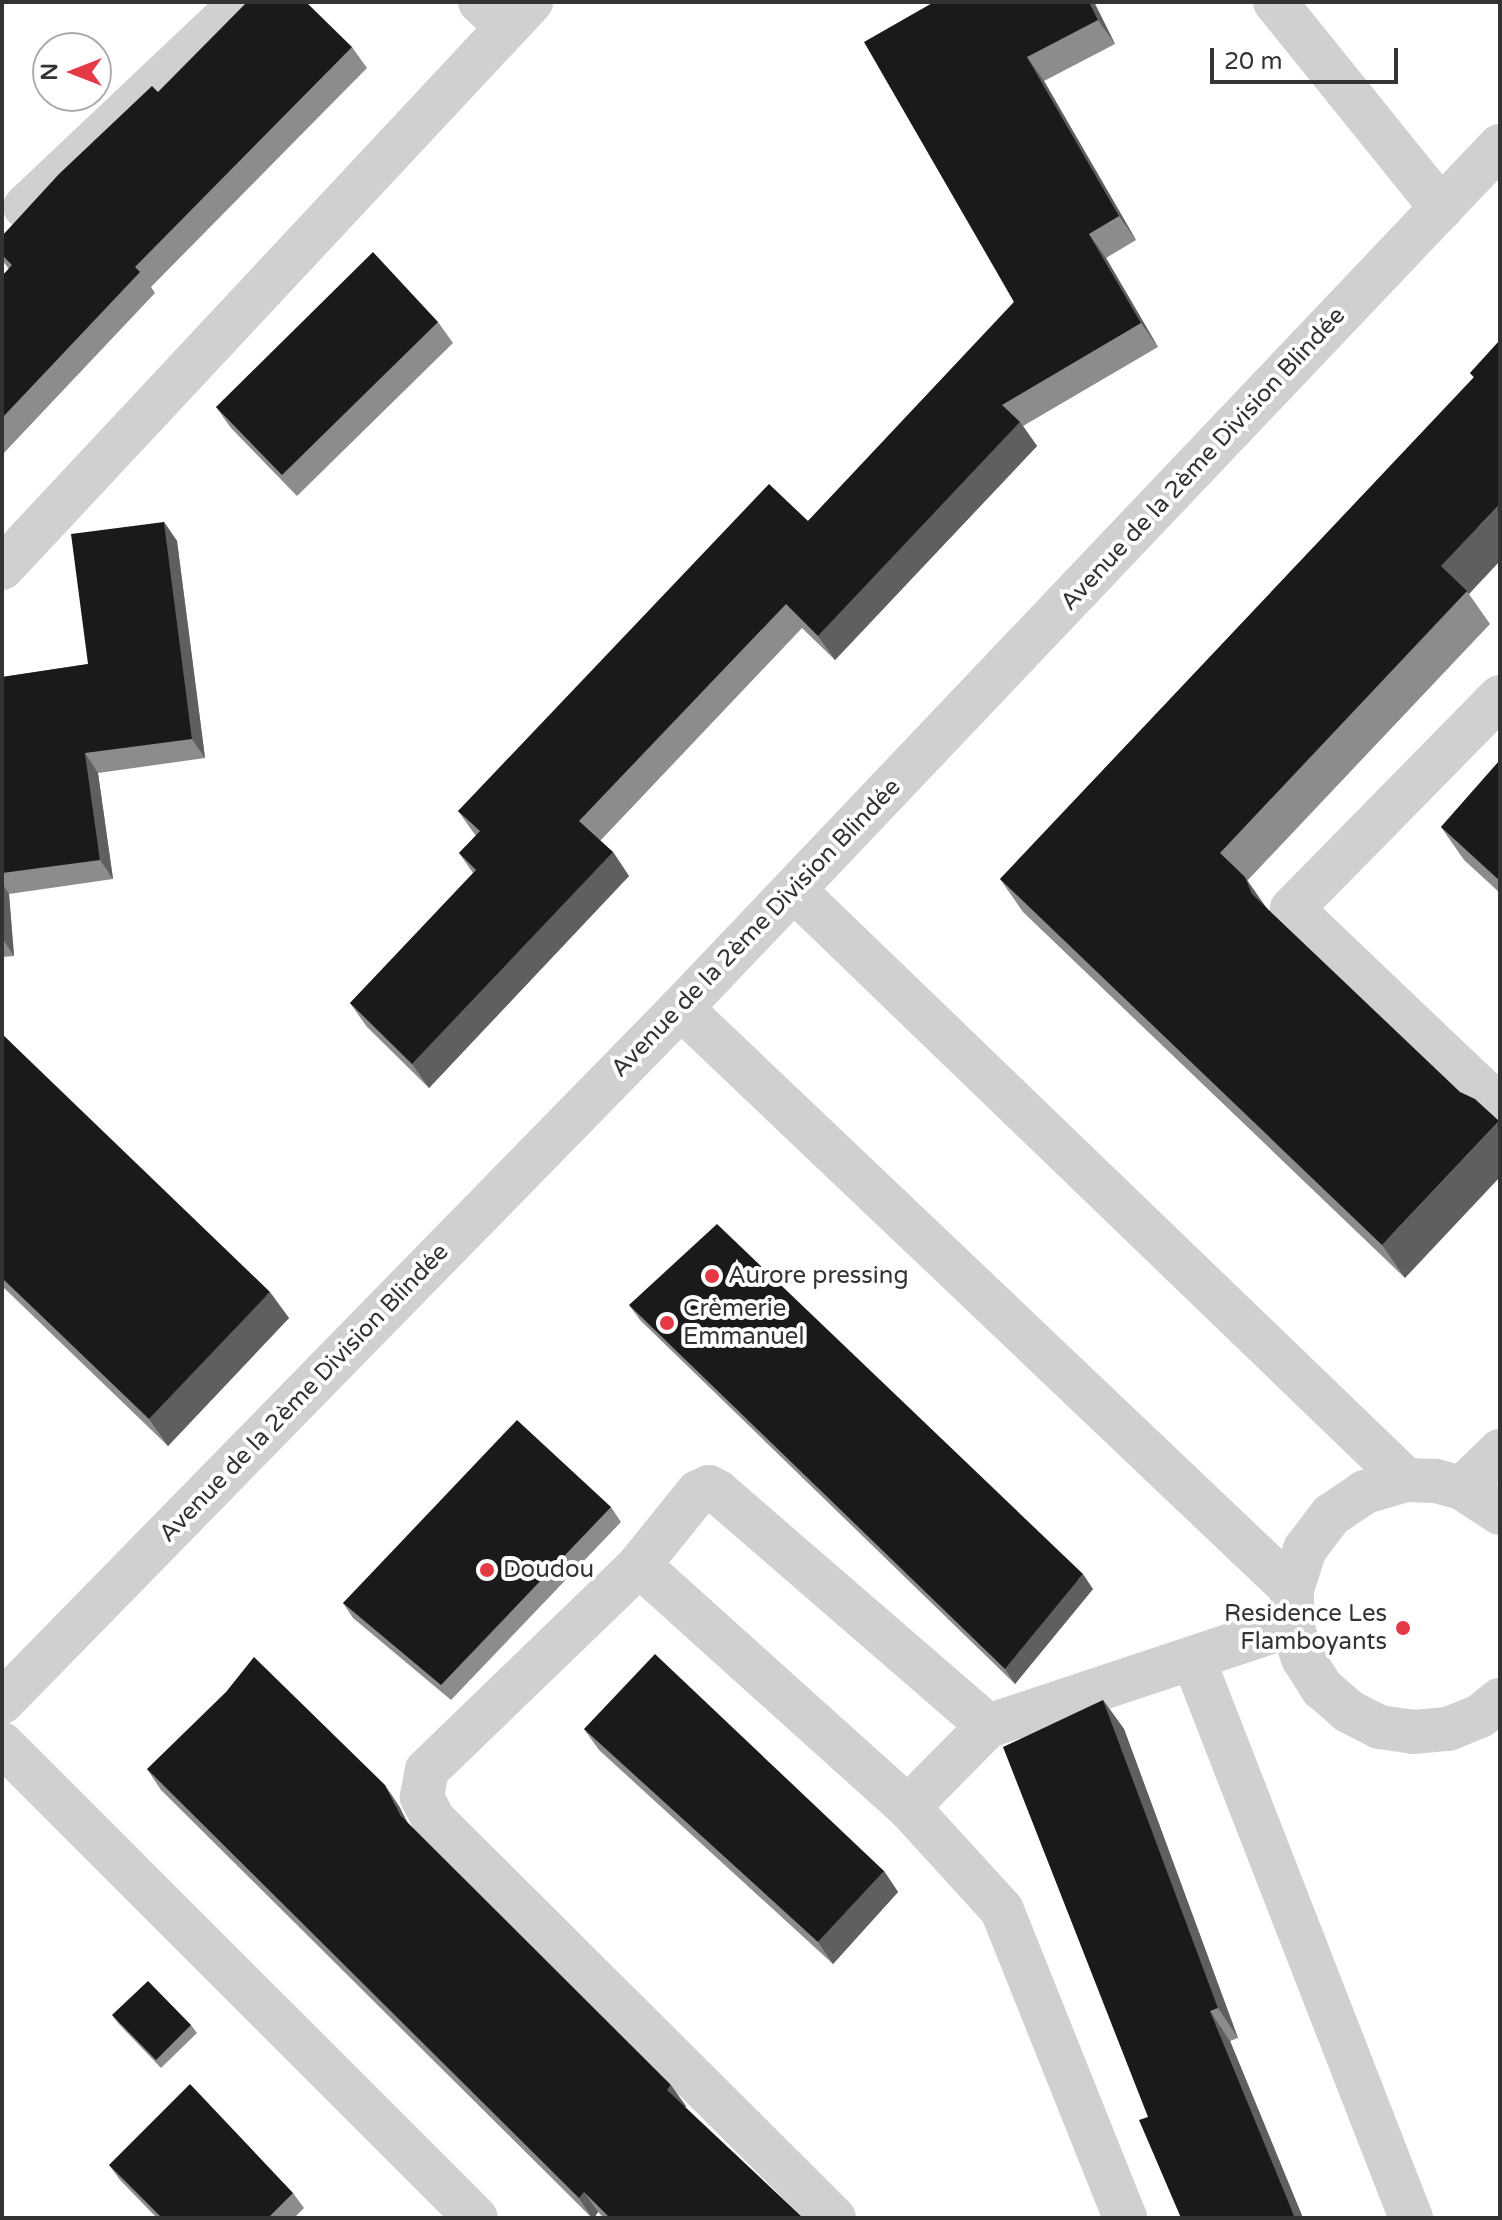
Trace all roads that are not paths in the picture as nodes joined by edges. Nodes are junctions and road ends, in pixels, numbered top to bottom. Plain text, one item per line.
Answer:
1 (242, 2) edge
2 (1275, 2) edge
3 (506, 10) edge
4 (1500, 146) edge
5 (25, 207) edge
6 (1441, 208) junction
7 (2, 568) edge
8 (1500, 697) edge
9 (794, 890) junction
10 (681, 1008) junction
11 (1500, 1107) edge
12 (1500, 1451) edge
13 (1406, 1480) junction
14 (1462, 1488) junction
15 (1500, 1513) edge
16 (639, 1565) junction
17 (1292, 1607) junction
18 (1193, 1658) junction
19 (1500, 1700) edge
20 (2, 1702) edge
21 (988, 1726) junction
22 (2, 1744) edge
23 (908, 1807) junction
24 (476, 2218) edge
25 (834, 2218) edge
26 (1125, 2218) edge
27 (1411, 2218) edge

1 - 5 street
2 - 6 street
3 - 7 street
4 - 6 street, Avenue de la 2ème Division Blindée
6 - 9 street, Avenue de la 2ème Division Blindée
8 - 11 street
9 - 10 street, Avenue de la 2ème Division Blindée
9 - 13 street
10 - 17 street
10 - 20 street, Avenue de la 2ème Division Blindée
12 - 14 street
13 - 14 street
13 - 17 street
14 - 15 street
16 - 21 street
16 - 23 street
16 - 25 street
17 - 18 street
17 - 19 street
18 - 21 street
18 - 27 street
21 - 23 street
22 - 24 street
23 - 26 street

